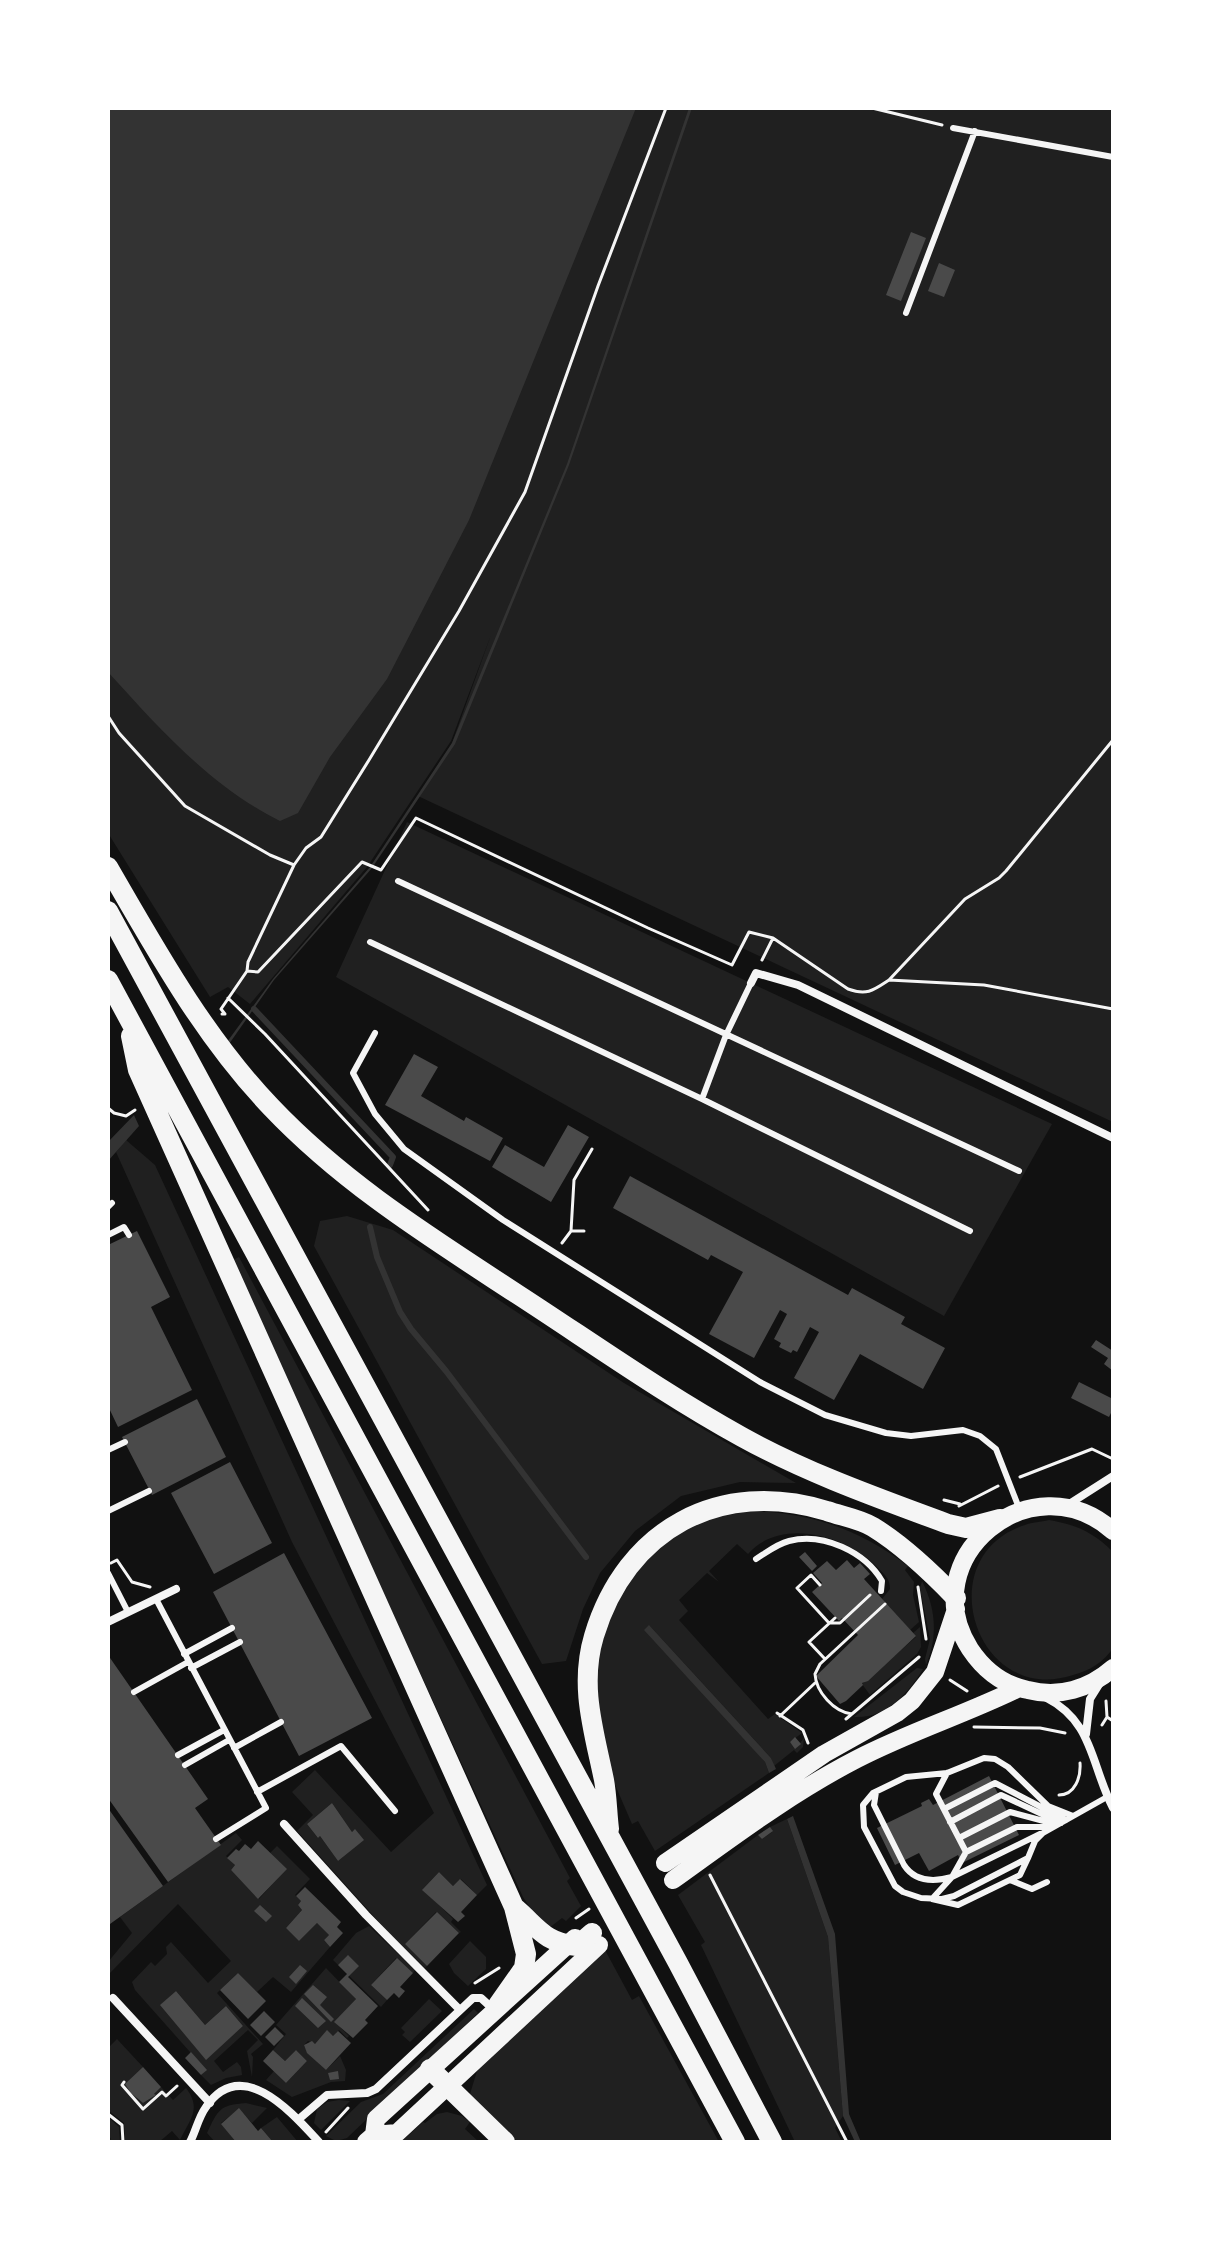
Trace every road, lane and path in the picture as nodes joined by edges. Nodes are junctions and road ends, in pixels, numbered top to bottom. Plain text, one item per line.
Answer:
1 (666, 108) edge
2 (872, 108) edge
3 (953, 128) joint
4 (975, 131) junction
5 (1113, 157) edge
6 (906, 313) dead end
7 (108, 716) edge
8 (1113, 740) edge
9 (294, 865) junction
10 (108, 867) edge
11 (398, 881) dead end
12 (108, 911) edge
13 (773, 938) junction
14 (370, 942) dead end
15 (247, 971) junction
16 (756, 973) junction
17 (108, 980) edge
18 (889, 980) junction
19 (751, 983) joint
20 (228, 998) junction
21 (1113, 1009) edge
22 (126, 1012) junction
23 (211, 1017) dead end
24 (375, 1033) dead end
25 (726, 1035) junction
26 (702, 1099) junction
27 (108, 1108) edge
28 (135, 1110) dead end
29 (1113, 1138) edge
30 (592, 1149) dead end
31 (1019, 1171) dead end
32 (430, 1212) dead end
33 (571, 1231) junction
34 (584, 1231) dead end
35 (970, 1231) dead end
36 (108, 1235) edge
37 (129, 1235) dead end
38 (562, 1243) dead end
39 (125, 1442) dead end
40 (108, 1450) edge
41 (1113, 1476) edge
42 (149, 1491) dead end
43 (937, 1498) dead end
44 (961, 1504) dead end
45 (1065, 1507) junction
46 (1020, 1510) junction
47 (108, 1511) edge
48 (1000, 1519) junction
49 (1113, 1531) edge
50 (756, 1559) dead end
51 (108, 1573) edge
52 (920, 1579) dead end
53 (820, 1585) dead end
54 (176, 1589) dead end
55 (878, 1591) joint
56 (156, 1599) junction
57 (886, 1603) dead end
58 (956, 1603) junction
59 (128, 1612) junction
60 (835, 1618) dead end
61 (108, 1622) edge
62 (829, 1623) junction
63 (232, 1628) dead end
64 (240, 1642) dead end
65 (925, 1646) dead end
66 (922, 1653) dead end
67 (184, 1654) junction
68 (825, 1659) junction
69 (914, 1662) junction
70 (190, 1665) junction
71 (935, 1672) junction
72 (1108, 1679) edge
73 (816, 1683) junction
74 (1028, 1690) junction
75 (134, 1692) dead end
76 (974, 1708) junction
77 (852, 1714) junction
78 (1107, 1717) dead end
79 (281, 1722) dead end
80 (842, 1722) dead end
81 (983, 1729) dead end
82 (224, 1730) junction
83 (1086, 1735) junction
84 (229, 1740) junction
85 (815, 1745) dead end
86 (234, 1748) junction
87 (178, 1755) dead end
88 (185, 1765) dead end
89 (947, 1773) junction
90 (257, 1792) junction
91 (876, 1792) junction
92 (1107, 1797) junction
93 (1113, 1808) edge
94 (944, 1809) junction
95 (395, 1811) dead end
96 (950, 1822) junction
97 (1062, 1822) junction
98 (284, 1824) dead end
99 (1043, 1833) junction
100 (609, 1837) junction
101 (959, 1838) junction
102 (216, 1839) dead end
103 (966, 1852) junction
104 (1028, 1858) junction
105 (701, 1859) junction
106 (952, 1877) junction
107 (1010, 1880) junction
108 (1047, 1882) dead end
109 (932, 1899) junction
110 (514, 1907) junction
111 (593, 1935) joint
112 (567, 1945) junction
113 (505, 1966) dead end
114 (113, 1998) dead end
115 (457, 2007) junction
116 (496, 2008) junction
117 (430, 2069) junction
118 (124, 2082) dead end
119 (180, 2083) dead end
120 (447, 2087) junction
121 (362, 2093) junction
122 (210, 2103) junction
123 (108, 2114) edge
124 (299, 2119) junction
125 (370, 2139) edge
126 (319, 2141) edge
127 (123, 2142) edge
128 (190, 2142) edge
129 (505, 2142) edge
130 (735, 2142) edge
131 (772, 2142) edge
132 (847, 2142) edge

1 - 9 path
2 - 3 path
3 - 4 lane
4 - 5 lane
4 - 6 lane
7 - 9 path
8 - 18 path
9 - 15 path
10 - 48 highway
11 - 25 lane
12 - 100 highway
13 - 15 path
13 - 16 path
13 - 18 path
14 - 26 lane
15 - 20 path
16 - 19 street
16 - 29 street
17 - 22 highway
18 - 21 path
19 - 25 lane
20 - 23 path
20 - 32 path
22 - 110 highway
22 - 130 highway
24 - 46 lane
25 - 26 lane
25 - 31 lane
26 - 35 lane
27 - 28 path
30 - 33 path
33 - 34 path
33 - 38 path
36 - 37 lane
39 - 40 lane
41 - 45 street
42 - 47 lane
43 - 44 path
45 - 46 main road
45 - 49 main road
46 - 48 main road
48 - 58 main road
50 - 55 lane
51 - 59 lane
52 - 65 path
53 - 62 path
54 - 56 street
55 - 62 path
56 - 59 street
56 - 67 lane
57 - 68 path
58 - 71 main road
58 - 74 main road
58 - 100 highway
59 - 61 street
60 - 62 path
62 - 68 path
63 - 67 lane
64 - 70 lane
66 - 69 path
67 - 70 lane
68 - 73 path
69 - 71 path
69 - 77 path
70 - 75 lane
70 - 82 lane
71 - 76 path
71 - 105 main road
72 - 74 main road
72 - 78 path
72 - 83 street
73 - 77 path
73 - 85 path
74 - 76 main road
74 - 83 street
76 - 81 path
76 - 105 main road
77 - 80 path
79 - 86 lane
82 - 84 lane
82 - 87 lane
83 - 92 street
84 - 86 lane
84 - 88 lane
86 - 90 lane
89 - 91 lane
89 - 94 lane
89 - 97 lane
90 - 95 lane
90 - 102 lane
91 - 106 lane
91 - 109 lane
92 - 93 street
92 - 97 lane
94 - 96 lane
94 - 97 lane
96 - 97 lane
96 - 101 lane
97 - 99 lane
97 - 101 lane
97 - 103 lane
98 - 115 street
99 - 104 lane
99 - 106 lane
100 - 131 highway
101 - 103 lane
103 - 106 lane
104 - 107 lane
104 - 109 lane
105 - 132 path
106 - 109 lane
107 - 108 lane
107 - 109 lane
110 - 112 highway
110 - 116 highway
111 - 112 highway
111 - 120 main road
112 - 116 main road
113 - 115 path
114 - 122 street
115 - 116 street
115 - 121 street
116 - 117 main road
117 - 120 highway
117 - 125 main road
118 - 119 path
120 - 125 main road
120 - 129 highway
121 - 124 street
121 - 126 path
122 - 124 street
122 - 128 street
123 - 127 path
124 - 126 street

